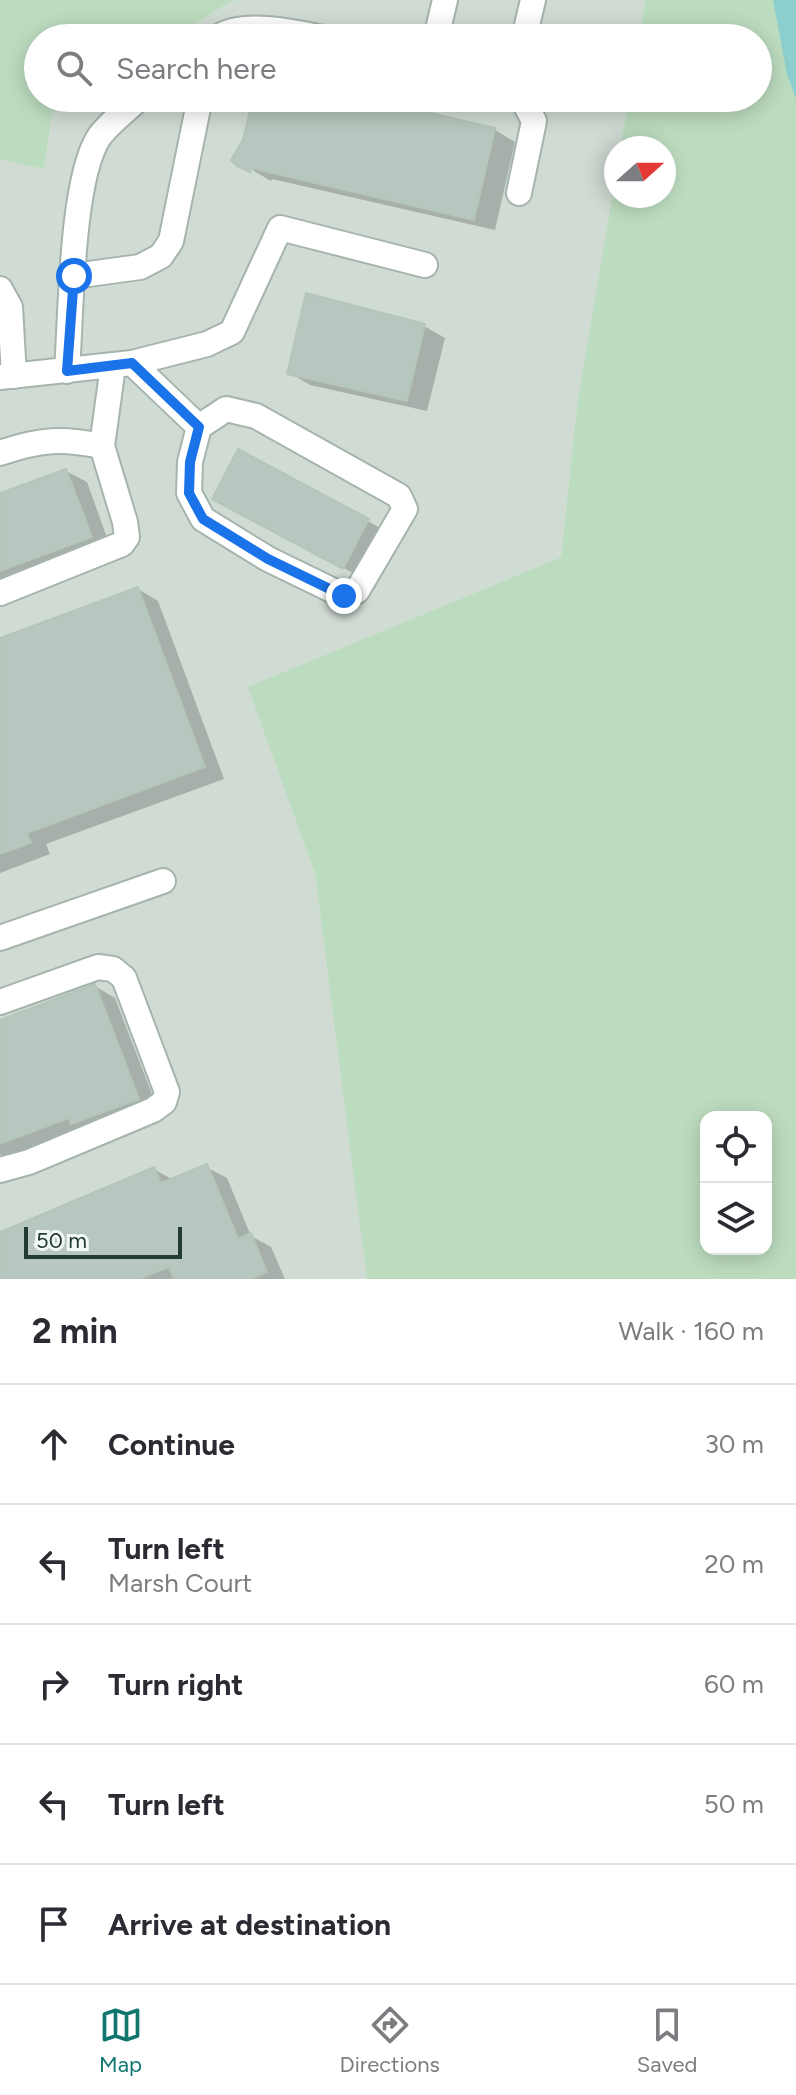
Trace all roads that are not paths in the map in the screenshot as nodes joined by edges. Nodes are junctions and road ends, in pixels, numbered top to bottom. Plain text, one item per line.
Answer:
1 (445, 0) edge
2 (533, 0) edge
3 (439, 24) edge
4 (527, 24) edge
5 (125, 112) edge
6 (197, 112) edge
7 (529, 112) edge
8 (519, 193) dead end
9 (425, 265) dead end
10 (74, 276) junction
11 (0, 289) edge
12 (122, 364) junction
13 (67, 371) junction
14 (7, 376) edge
15 (199, 427) junction
16 (102, 446) junction
17 (0, 453) edge
18 (0, 593) edge
19 (163, 881) dead end
20 (0, 938) edge
21 (0, 1002) edge
22 (0, 1170) edge

1 - 3 street
2 - 4 street
5 - 10 street
6 - 10 street
7 - 8 street
9 - 12 street
10 - 13 street
11 - 14 street
12 - 13 street
12 - 15 street
12 - 16 street
13 - 14 street
15 - 15 street
16 - 17 street
16 - 18 street
19 - 20 street
21 - 22 street

